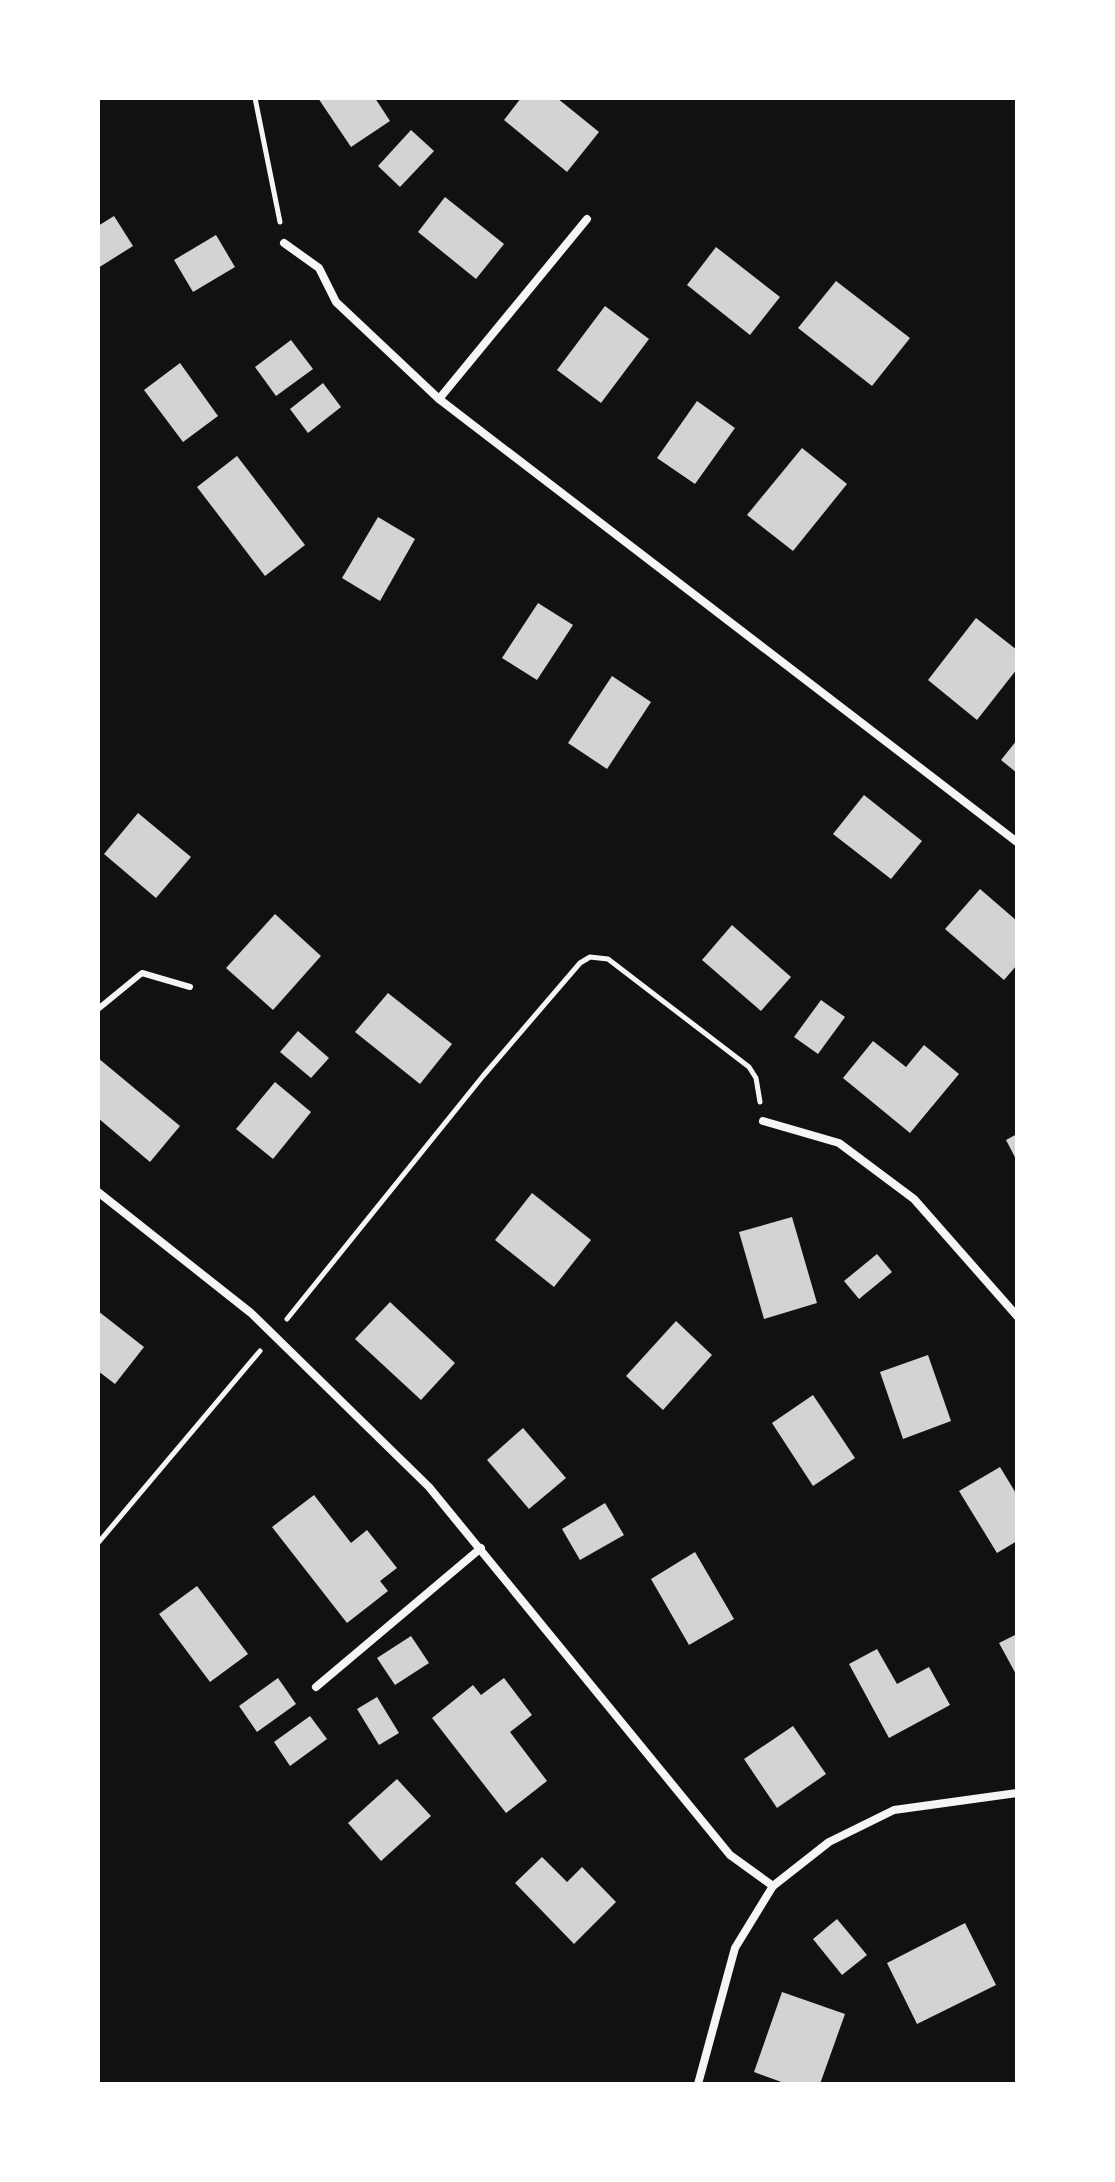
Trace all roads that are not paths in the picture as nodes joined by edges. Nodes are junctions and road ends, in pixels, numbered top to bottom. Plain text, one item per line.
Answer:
1 (587, 219) dead end
2 (284, 243) road end
3 (439, 399) junction
4 (1017, 842) edge
5 (190, 987) dead end
6 (98, 1009) edge
7 (763, 1121) road end
8 (98, 1192) edge
9 (1017, 1316) edge
10 (481, 1548) junction
11 (316, 1687) dead end
12 (1017, 1793) edge
13 (773, 1886) junction
14 (698, 2084) edge

1 - 3 street
2 - 3 street
3 - 4 street
5 - 6 lane
7 - 9 street
8 - 10 street
10 - 11 street
10 - 13 street
12 - 13 street
13 - 14 street

